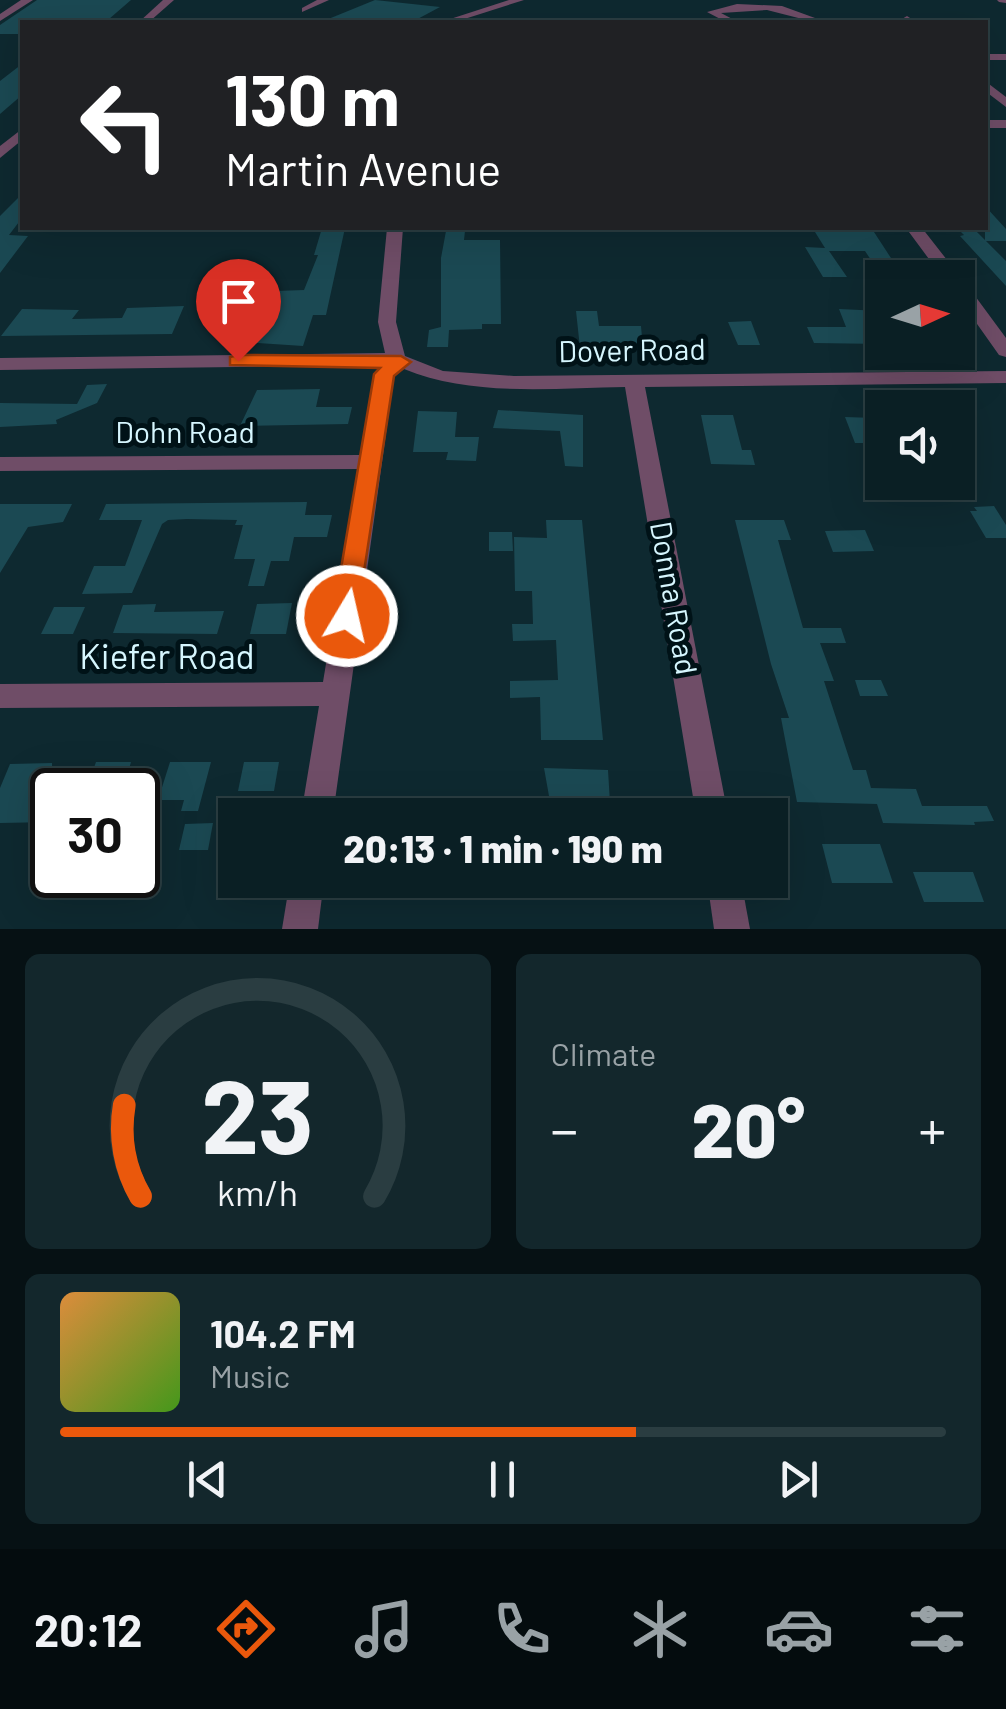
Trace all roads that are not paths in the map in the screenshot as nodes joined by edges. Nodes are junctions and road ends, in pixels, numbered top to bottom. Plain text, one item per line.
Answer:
1 (28, 0) edge
2 (168, 0) edge
3 (324, 0) edge
4 (518, 0) edge
5 (304, 10) dead end
6 (0, 18) edge
7 (146, 20) edge
8 (453, 20) edge
9 (729, 20) edge
10 (814, 20) edge
11 (20, 135) edge
12 (0, 154) edge
13 (395, 230) edge
14 (916, 230) edge
15 (938, 260) edge
16 (975, 309) edge
17 (1006, 350) edge
18 (398, 360) junction
19 (0, 364) edge
20 (1006, 377) edge
21 (634, 382) junction
22 (371, 462) junction
23 (0, 464) edge
24 (335, 694) junction
25 (0, 696) edge
26 (320, 798) edge
27 (709, 798) edge
28 (304, 898) edge
29 (727, 898) edge
30 (300, 929) edge
31 (732, 929) edge

1 - 6 street
2 - 7 street
3 - 5 street
4 - 8 street
9 - 10 street
11 - 12 street
13 - 18 street
14 - 15 street
16 - 17 street
18 - 19 street, Dover Road
18 - 21 street, Dover Road
18 - 22 street
20 - 21 street, Dover Road
21 - 27 street, Donna Road
22 - 23 street, Dohn Road
22 - 24 street
24 - 25 street, Kiefer Road
24 - 26 street
28 - 30 street
29 - 31 street

